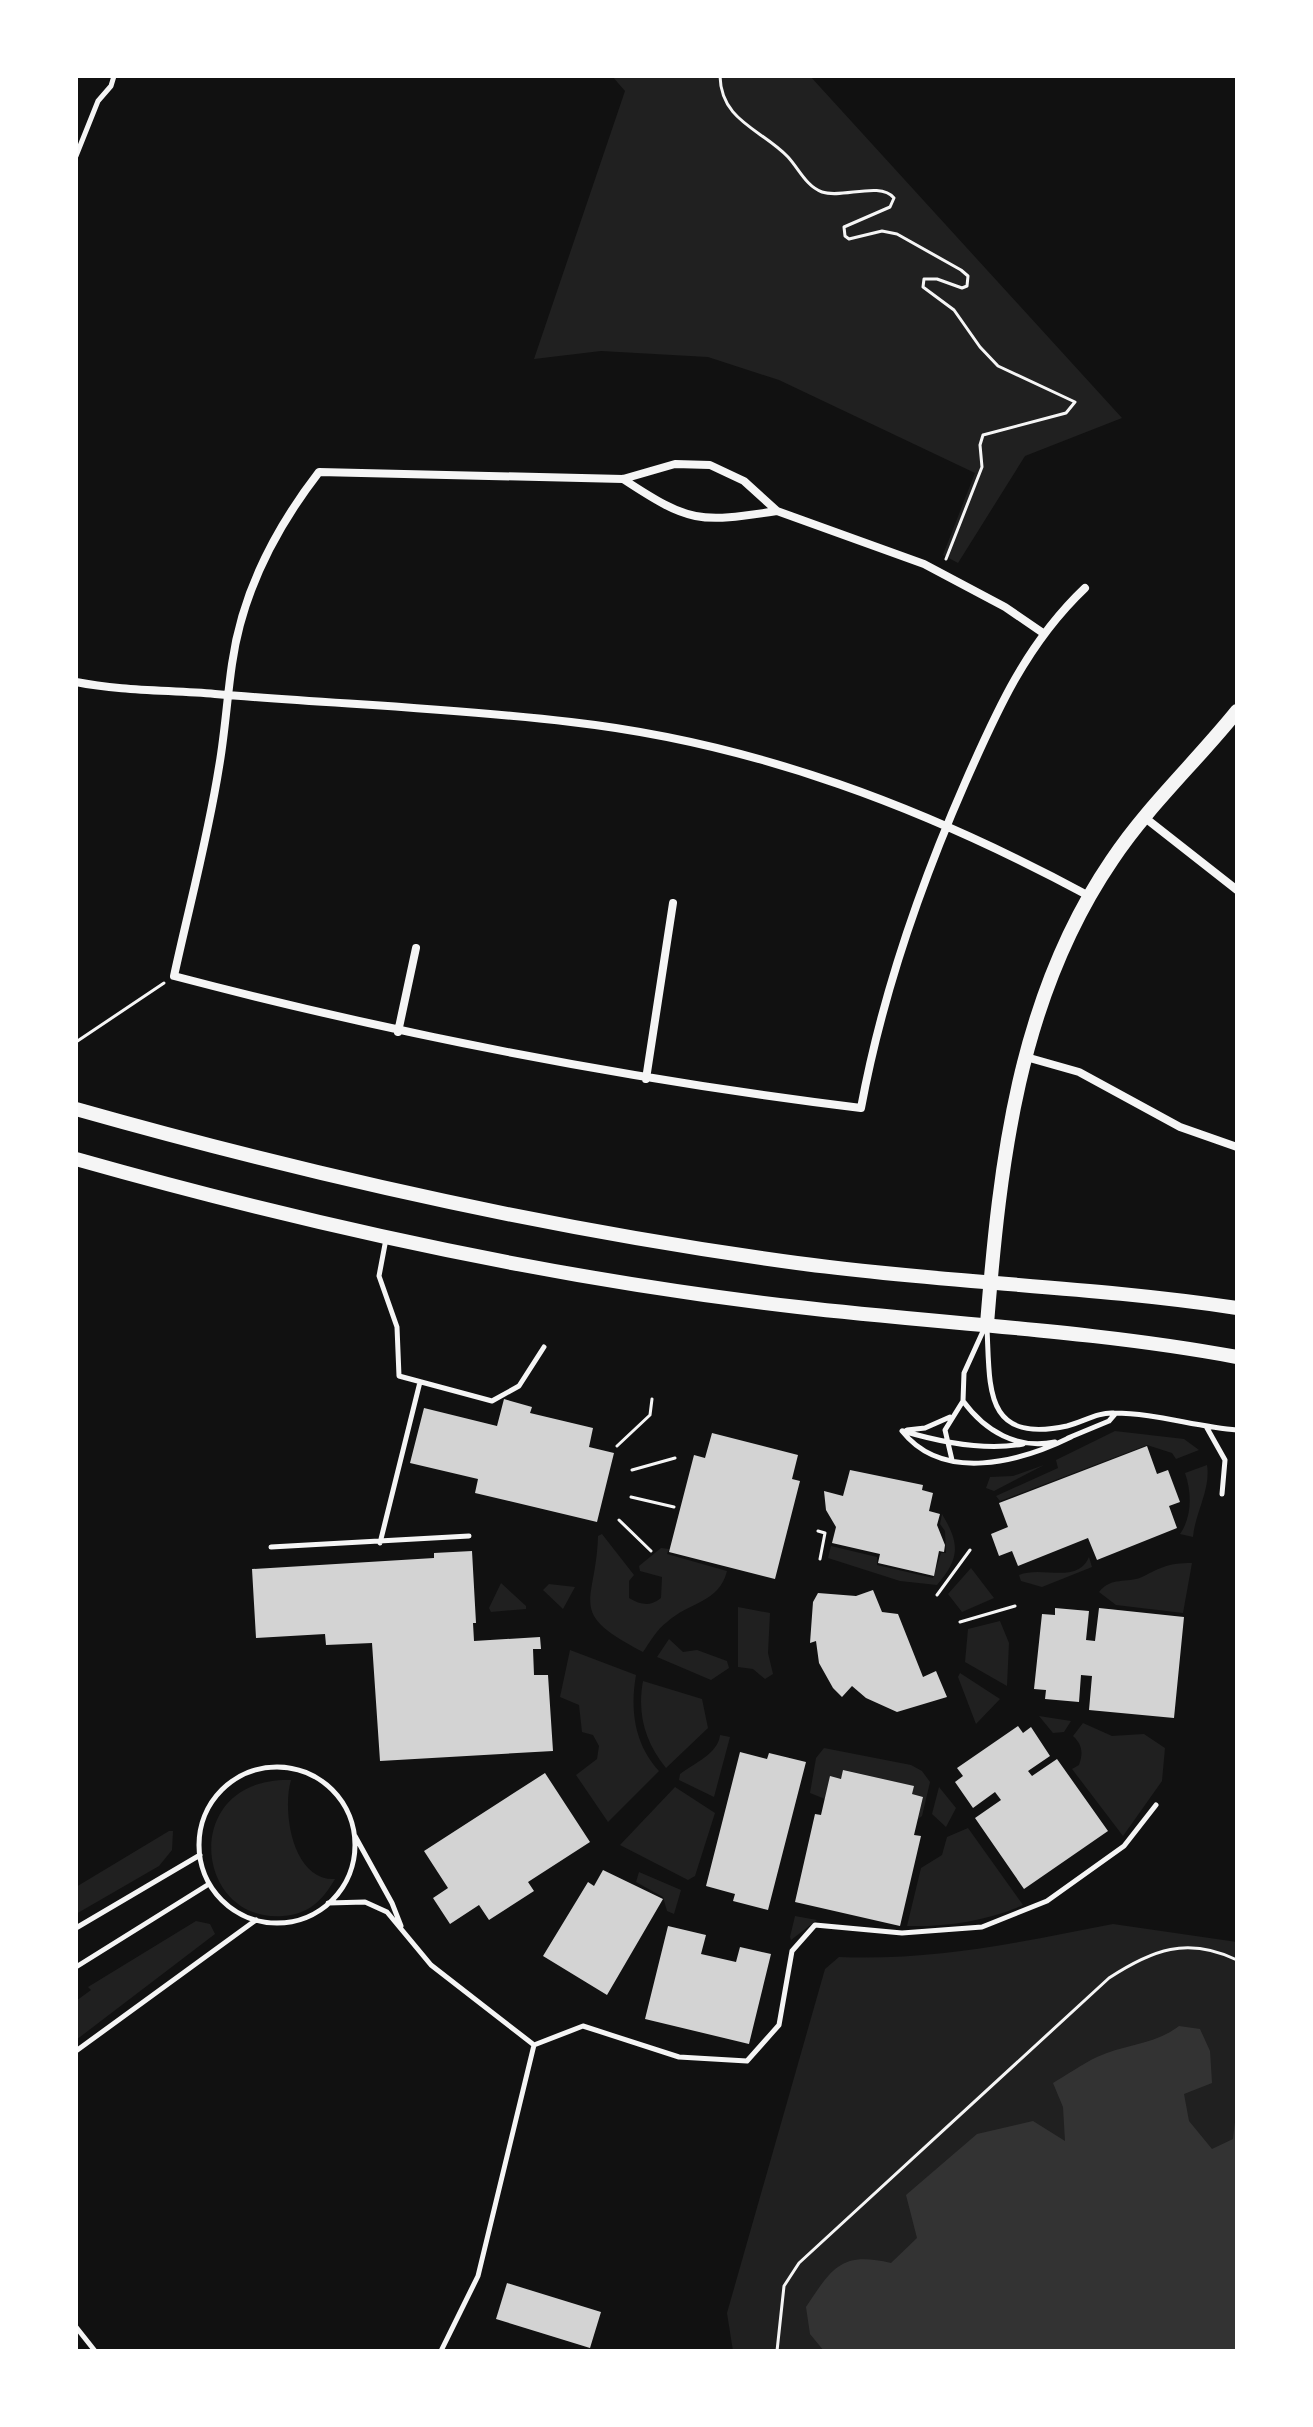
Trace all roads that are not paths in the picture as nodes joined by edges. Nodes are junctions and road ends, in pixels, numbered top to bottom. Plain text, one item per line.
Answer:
1 (116, 77) edge
2 (76, 156) edge
3 (623, 479) junction
4 (777, 511) junction
5 (1085, 588) dead end
6 (1043, 633) junction
7 (76, 682) edge
8 (229, 695) junction
9 (1237, 711) edge
10 (1143, 817) junction
11 (947, 824) junction
12 (1237, 890) edge
13 (1089, 896) junction
14 (673, 903) dead end
15 (416, 948) dead end
16 (398, 1032) junction
17 (1023, 1057) junction
18 (646, 1079) junction
19 (76, 1109) edge
20 (1237, 1147) edge
21 (76, 1159) edge
22 (386, 1238) junction
23 (990, 1281) junction
24 (1237, 1308) edge
25 (987, 1324) junction
26 (544, 1347) dead end
27 (1237, 1357) edge
28 (420, 1382) junction
29 (963, 1401) junction
30 (1117, 1413) junction
31 (951, 1416) junction
32 (1206, 1428) junction
33 (1237, 1430) edge
34 (902, 1431) junction
35 (1071, 1437) junction
36 (946, 1440) junction
37 (1024, 1444) junction
38 (952, 1460) junction
39 (1222, 1494) dead end
40 (469, 1536) dead end
41 (380, 1543) junction
42 (271, 1547) dead end
43 (1156, 1805) dead end
44 (354, 1834) junction
45 (200, 1855) junction
46 (209, 1884) junction
47 (328, 1903) junction
48 (257, 1920) junction
49 (76, 1928) edge
50 (403, 1931) junction
51 (76, 1967) edge
52 (534, 2045) junction
53 (76, 2051) edge
54 (76, 2327) edge
55 (95, 2351) edge
56 (441, 2351) edge

1 - 2 lane
3 - 4 street
3 - 4 street
3 - 8 street
4 - 6 street
5 - 6 street
6 - 11 street
7 - 8 street
8 - 11 street
8 - 16 street
9 - 10 main road
10 - 12 street
10 - 13 main road
11 - 13 street
11 - 18 street
13 - 17 main road
14 - 18 street
15 - 16 street
16 - 18 street
17 - 20 street
17 - 23 main road
19 - 23 main road
21 - 22 main road
22 - 25 main road
22 - 28 lane
23 - 24 main road
23 - 25 main road
25 - 27 main road
25 - 29 lane
25 - 30 lane
26 - 28 lane
28 - 41 lane
29 - 31 lane
29 - 37 lane
30 - 32 lane
30 - 35 lane
31 - 34 lane
31 - 36 lane
32 - 33 lane
32 - 39 lane
34 - 36 lane
34 - 38 lane
35 - 37 lane
35 - 38 lane
36 - 37 lane
36 - 38 lane
40 - 41 lane
41 - 42 lane
43 - 52 lane
44 - 45 lane
44 - 47 lane
44 - 50 lane
45 - 46 lane
45 - 49 lane
46 - 48 lane
46 - 51 lane
47 - 48 lane
47 - 50 lane
48 - 53 lane
50 - 52 lane
52 - 56 lane
54 - 55 lane

